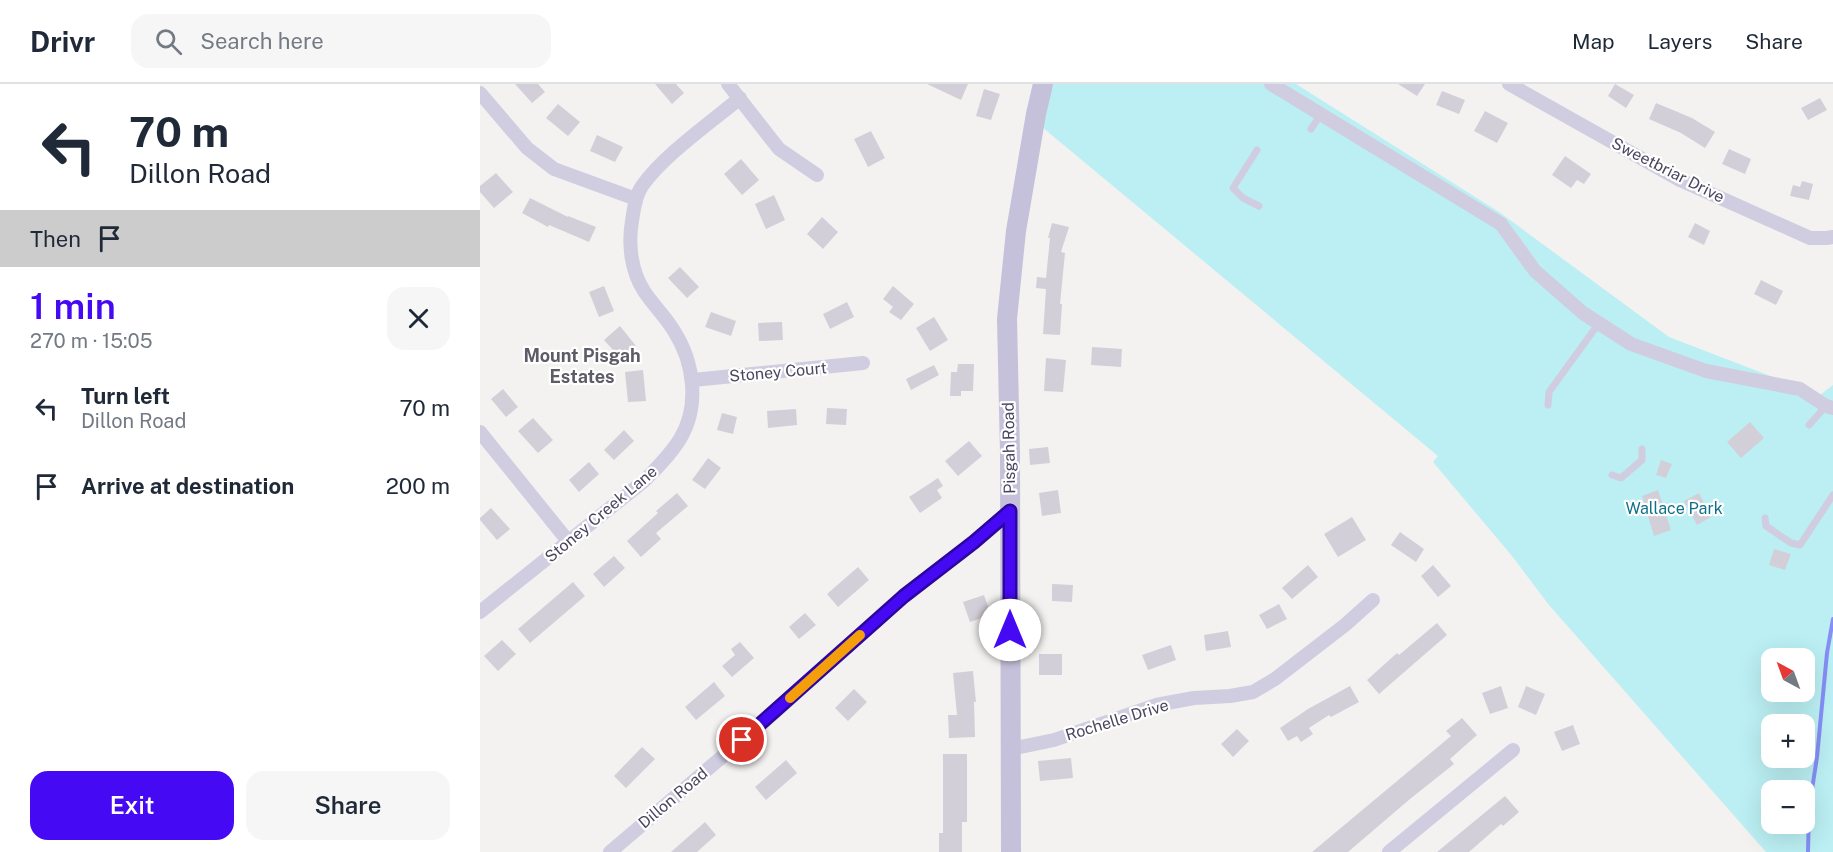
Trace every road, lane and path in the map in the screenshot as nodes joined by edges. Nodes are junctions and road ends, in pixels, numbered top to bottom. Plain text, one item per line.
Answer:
1 (728, 84) edge
2 (1043, 84) edge
3 (1271, 84) edge
4 (1509, 84) edge
5 (480, 93) edge
6 (740, 98) junction
7 (1321, 114) junction
8 (1311, 129) dead end
9 (1257, 150) dead end
10 (817, 175) dead end
11 (636, 199) junction
12 (1259, 206) dead end
13 (1833, 237) edge
14 (1599, 323) junction
15 (863, 363) dead end
16 (693, 380) junction
17 (1548, 405) dead end
18 (1830, 407) edge
19 (1809, 425) dead end
20 (480, 432) edge
21 (1642, 449) dead end
22 (1612, 475) dead end
23 (1833, 495) edge
24 (1010, 511) junction
25 (1765, 518) dead end
26 (568, 542) junction
27 (1373, 600) dead end
28 (480, 612) edge
29 (1011, 749) junction
30 (1513, 750) dead end
31 (610, 852) edge
32 (1011, 852) edge
33 (1389, 852) edge

1 - 6 street
2 - 24 street, Pisgah Road
3 - 7 street
4 - 13 street, Sweetbriar Drive
5 - 11 street
6 - 10 street
6 - 11 street, Stoney Creek Lane
7 - 8 lane
7 - 14 street
9 - 12 lane
11 - 16 street, Stoney Creek Lane
14 - 17 lane
14 - 18 street
15 - 16 street, Stoney Court
16 - 26 street, Stoney Creek Lane
18 - 19 lane
20 - 26 street
21 - 22 lane
23 - 25 lane
24 - 29 street, Pisgah Road
24 - 31 street, Dillon Road
26 - 28 street, Stoney Creek Lane
27 - 29 street, Rochelle Drive
29 - 32 street, Pisgah Road
30 - 33 street

